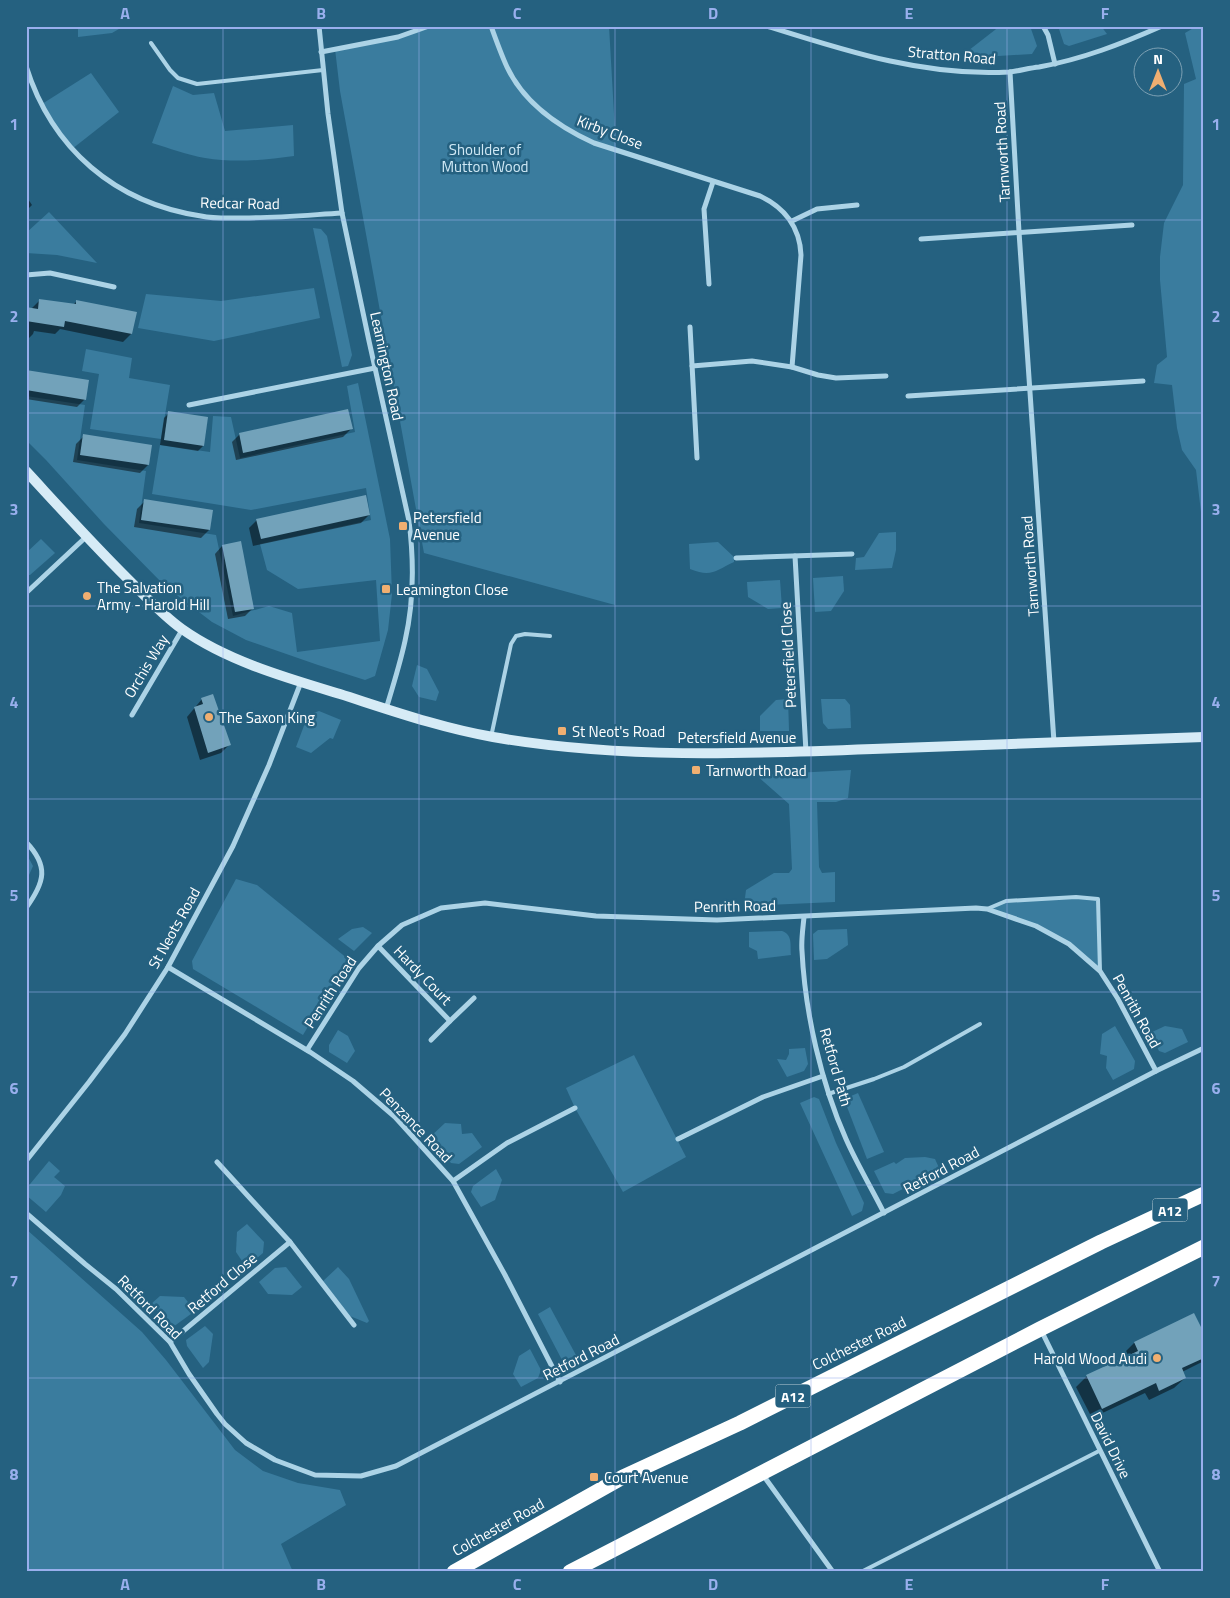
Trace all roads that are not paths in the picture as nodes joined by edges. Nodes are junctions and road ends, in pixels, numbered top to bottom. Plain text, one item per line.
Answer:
1 (318, 26) edge
2 (429, 26) edge
3 (491, 26) edge
4 (767, 26) edge
5 (1044, 26) edge
6 (1162, 26) edge
7 (151, 43) dead end
8 (321, 52) junction
9 (1055, 64) junction
10 (26, 66) edge
11 (324, 70) junction
12 (1010, 72) junction
13 (713, 182) junction
14 (857, 205) dead end
15 (342, 213) junction
16 (792, 221) junction
17 (1132, 225) dead end
18 (1019, 232) junction
19 (921, 239) dead end
20 (26, 275) edge
21 (709, 284) dead end
22 (114, 287) dead end
23 (690, 327) dead end
24 (692, 366) junction
25 (792, 367) junction
26 (375, 368) junction
27 (886, 376) dead end
28 (1143, 381) dead end
29 (1030, 387) junction
30 (908, 396) dead end
31 (189, 405) dead end
32 (697, 458) dead end
33 (26, 471) edge
34 (87, 536) junction
35 (852, 554) dead end
36 (795, 556) junction
37 (736, 558) dead end
38 (26, 593) edge
39 (182, 630) junction
40 (550, 636) dead end
41 (301, 682) junction
42 (386, 709) junction
43 (132, 715) dead end
44 (491, 737) junction
45 (1204, 737) edge
46 (1054, 742) junction
47 (806, 752) junction
48 (26, 842) edge
49 (26, 908) edge
50 (986, 909) junction
51 (804, 917) junction
52 (378, 946) junction
53 (168, 967) junction
54 (1100, 971) junction
55 (474, 998) dead end
56 (450, 1021) junction
57 (980, 1024) dead end
58 (431, 1040) dead end
59 (1204, 1048) edge
60 (307, 1050) junction
61 (1156, 1071) junction
62 (823, 1076) junction
63 (828, 1094) junction
64 (575, 1108) dead end
65 (678, 1139) dead end
66 (26, 1162) edge
67 (217, 1162) dead end
68 (453, 1181) junction
69 (1204, 1194) edge
70 (26, 1213) edge
71 (884, 1213) junction
72 (290, 1242) junction
73 (1204, 1248) edge
74 (354, 1325) dead end
75 (1040, 1328) junction
76 (170, 1342) junction
77 (560, 1382) junction
78 (1100, 1451) junction
79 (762, 1473) junction
80 (454, 1572) edge
81 (570, 1572) edge
82 (833, 1572) edge
83 (862, 1572) edge
84 (1160, 1572) edge

1 - 8 street, Leamington Road
2 - 8 street
3 - 13 street, Kirby Close
4 - 12 street, Stratton Road
5 - 9 street
6 - 9 street, Stratton Road
7 - 11 lane
8 - 11 street, Leamington Road
9 - 12 street, Stratton Road
10 - 15 street, Redcar Road
11 - 15 street, Leamington Road
12 - 18 street, Tarnworth Road
13 - 16 street, Kirby Close
13 - 21 street
14 - 16 street
15 - 26 street, Leamington Road
16 - 25 street, Kirby Close
17 - 18 street
18 - 19 street
18 - 29 street, Tarnworth Road
20 - 22 street
23 - 24 street
24 - 25 street
24 - 32 street
25 - 27 street
26 - 31 street
26 - 42 street, Leamington Road
28 - 29 street
29 - 30 street
29 - 46 street, Tarnworth Road
33 - 34 street, Petersfield Avenue
34 - 38 street
34 - 39 street, Petersfield Avenue
35 - 36 street
36 - 37 street
36 - 47 street, Petersfield Close
39 - 41 street, Petersfield Avenue
39 - 43 street, Orchis Way
40 - 44 lane
41 - 42 street, Petersfield Avenue
41 - 53 street, St Neots Road
42 - 44 street, Petersfield Avenue
44 - 47 street, Petersfield Avenue
45 - 46 street, Petersfield Avenue
46 - 47 street, Petersfield Avenue
48 - 49 street
50 - 51 street, Penrith Road
50 - 54 street, Penrith Road
50 - 54 lane
51 - 52 street, Penrith Road
51 - 62 street, Retford Path
52 - 56 street, Hardy Court
52 - 60 street, Penrith Road
53 - 60 street, Penzance Road
53 - 66 street, St Neots Road
54 - 61 street, Penrith Road
55 - 56 street, Hardy Court
56 - 58 street, Hardy Court
57 - 63 lane
59 - 61 street, Retford Road
60 - 68 street, Penzance Road
61 - 71 street, Retford Road
62 - 63 street, Retford Path
62 - 65 street
63 - 71 street, Retford Path
64 - 68 street
67 - 72 street
68 - 77 street, Penzance Road
69 - 80 highway, Colchester Road / A12
70 - 76 street, Retford Road
71 - 77 street, Retford Road
72 - 74 street
72 - 76 street, Retford Close
73 - 75 highway
75 - 78 street, David Drive
75 - 79 highway
76 - 77 street, Retford Road
78 - 83 lane
78 - 84 street, David Drive
79 - 81 highway
79 - 82 street

